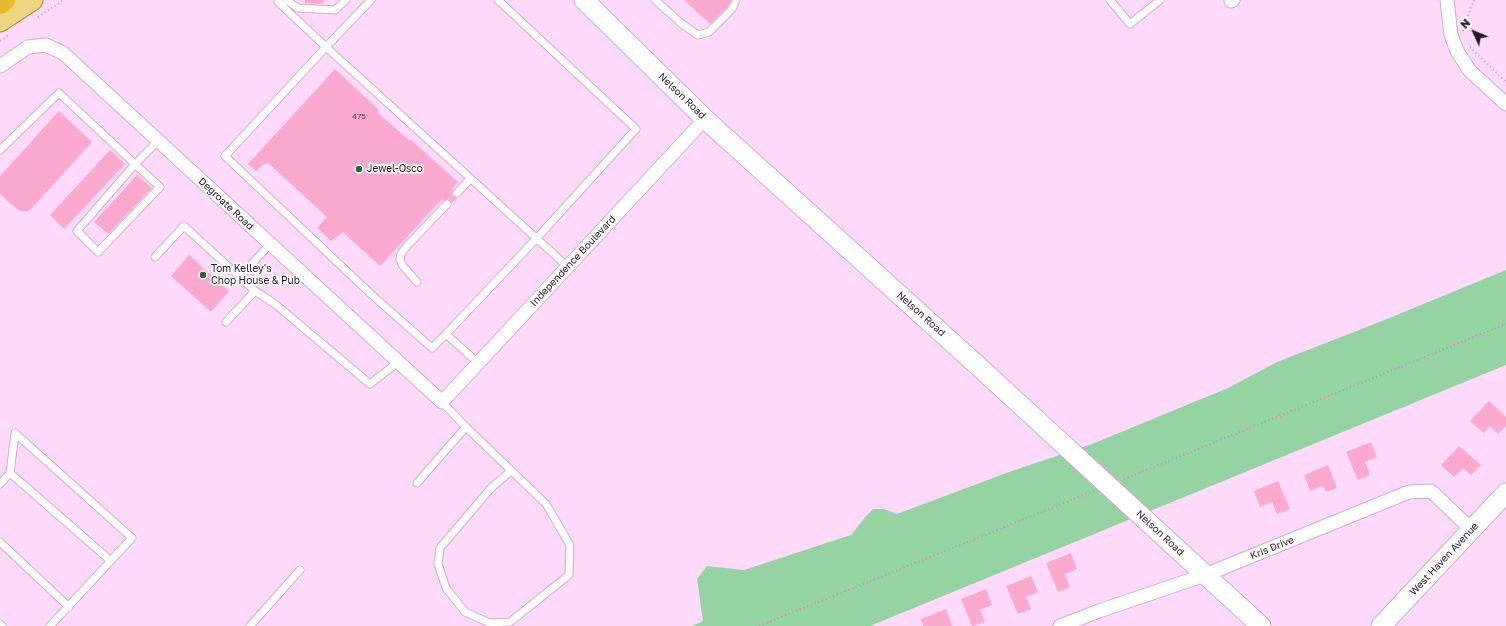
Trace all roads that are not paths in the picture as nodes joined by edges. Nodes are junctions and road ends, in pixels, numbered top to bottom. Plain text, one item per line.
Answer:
1 (4, 0) edge
2 (32, 0) edge
3 (278, 0) edge
4 (286, 0) edge
5 (346, 0) edge
6 (371, 0) edge
7 (498, 0) edge
8 (584, 0) edge
9 (655, 0) edge
10 (736, 0) edge
11 (1110, 0) edge
12 (1160, 0) edge
13 (1448, 0) edge
14 (0, 3) edge
15 (0, 22) edge
16 (326, 47) junction
17 (0, 66) edge
18 (1506, 104) edge
19 (705, 119) junction
20 (158, 140) junction
21 (0, 150) edge
22 (135, 164) junction
23 (470, 179) junction
24 (457, 193) dead end
25 (447, 204) dead end
26 (536, 239) junction
27 (270, 244) junction
28 (155, 257) dead end
29 (568, 267) junction
30 (240, 277) junction
31 (417, 282) dead end
32 (255, 291) junction
33 (226, 322) dead end
34 (446, 334) junction
35 (398, 362) junction
36 (478, 363) junction
37 (442, 402) junction
38 (466, 427) junction
39 (511, 471) junction
40 (10, 473) junction
41 (417, 483) dead end
42 (0, 484) edge
43 (1506, 493) edge
44 (1472, 530) junction
45 (0, 542) edge
46 (111, 561) junction
47 (300, 570) dead end
48 (1206, 575) junction
49 (69, 607) junction
50 (0, 624) edge
51 (2, 626) edge
52 (50, 626) edge
53 (250, 626) edge
54 (1060, 626) edge
55 (1261, 626) edge
56 (1381, 626) edge

1 - 14 highway
2 - 15 main road
3 - 16 lane
4 - 5 lane
6 - 16 lane
7 - 26 lane
8 - 19 street, Nelson Road
9 - 10 lane
11 - 12 lane
13 - 18 street
16 - 23 lane
16 - 34 lane
17 - 20 street, Degroate Road
19 - 29 street, Independence Boulevard
19 - 48 street, Nelson Road
20 - 22 lane
20 - 27 street, Degroate Road
21 - 22 lane
22 - 22 lane
23 - 24 lane
23 - 26 lane
25 - 31 lane
26 - 29 lane
26 - 34 lane
27 - 30 lane
27 - 35 street, Degroate Road
28 - 30 lane
29 - 36 street, Independence Boulevard
30 - 32 lane
32 - 33 lane
32 - 35 lane
34 - 36 lane
35 - 37 street, Degroate Road
36 - 37 street, Independence Boulevard
37 - 38 lane
38 - 39 lane
38 - 41 lane
39 - 39 lane
40 - 42 lane
40 - 46 lane
40 - 46 lane
43 - 44 street, West Haven Avenue
44 - 48 street, Kris Drive
44 - 56 street, West Haven Avenue
45 - 49 lane
46 - 49 lane
47 - 53 lane
48 - 54 street, Kris Drive
48 - 55 street, Nelson Road
49 - 52 lane
50 - 51 lane

